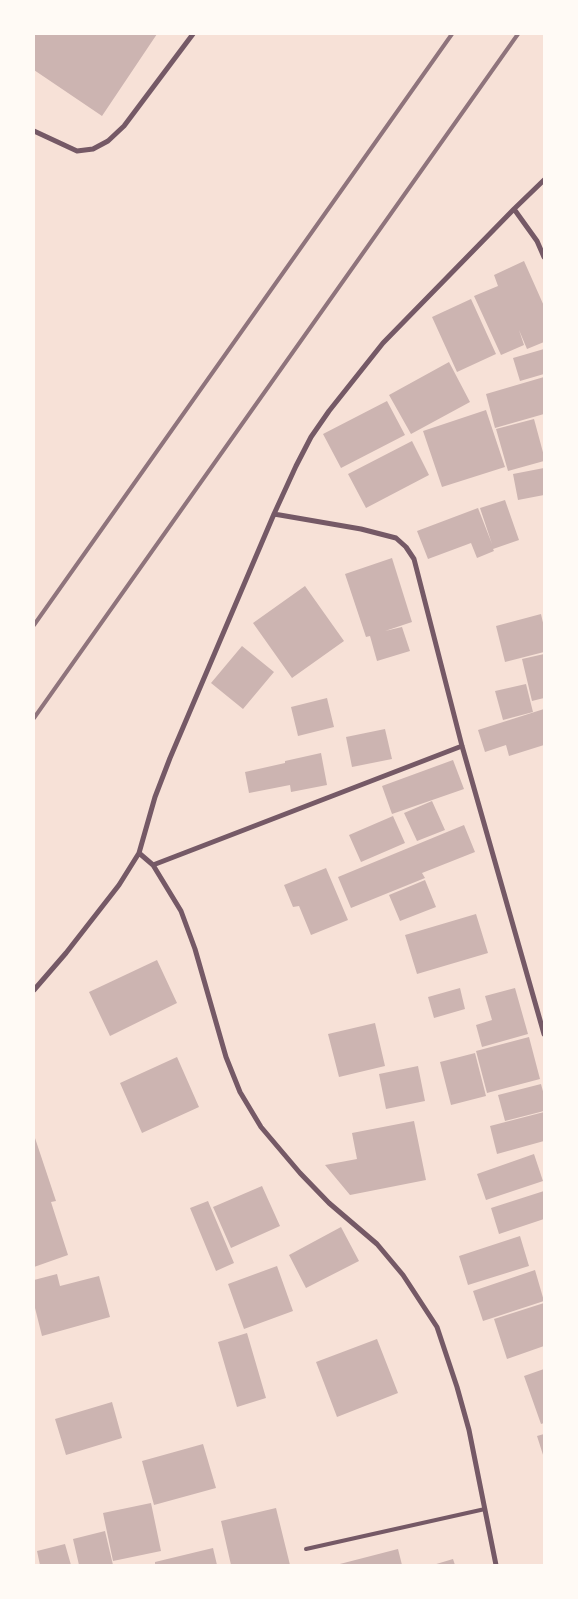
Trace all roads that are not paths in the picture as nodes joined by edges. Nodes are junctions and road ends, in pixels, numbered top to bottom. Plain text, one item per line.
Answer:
1 (192, 34) edge
2 (34, 131) edge
3 (544, 180) edge
4 (514, 209) junction
5 (544, 257) edge
6 (274, 514) junction
7 (462, 746) junction
8 (139, 853) junction
9 (153, 865) junction
10 (34, 990) edge
11 (544, 1034) edge
12 (485, 1509) junction
13 (306, 1549) dead end
14 (496, 1565) edge

1 - 2 street
3 - 4 street
4 - 5 street
4 - 6 street
6 - 7 street
6 - 8 street
7 - 9 street
7 - 11 street
8 - 9 street
8 - 10 street
9 - 12 street
12 - 13 lane
12 - 14 street

